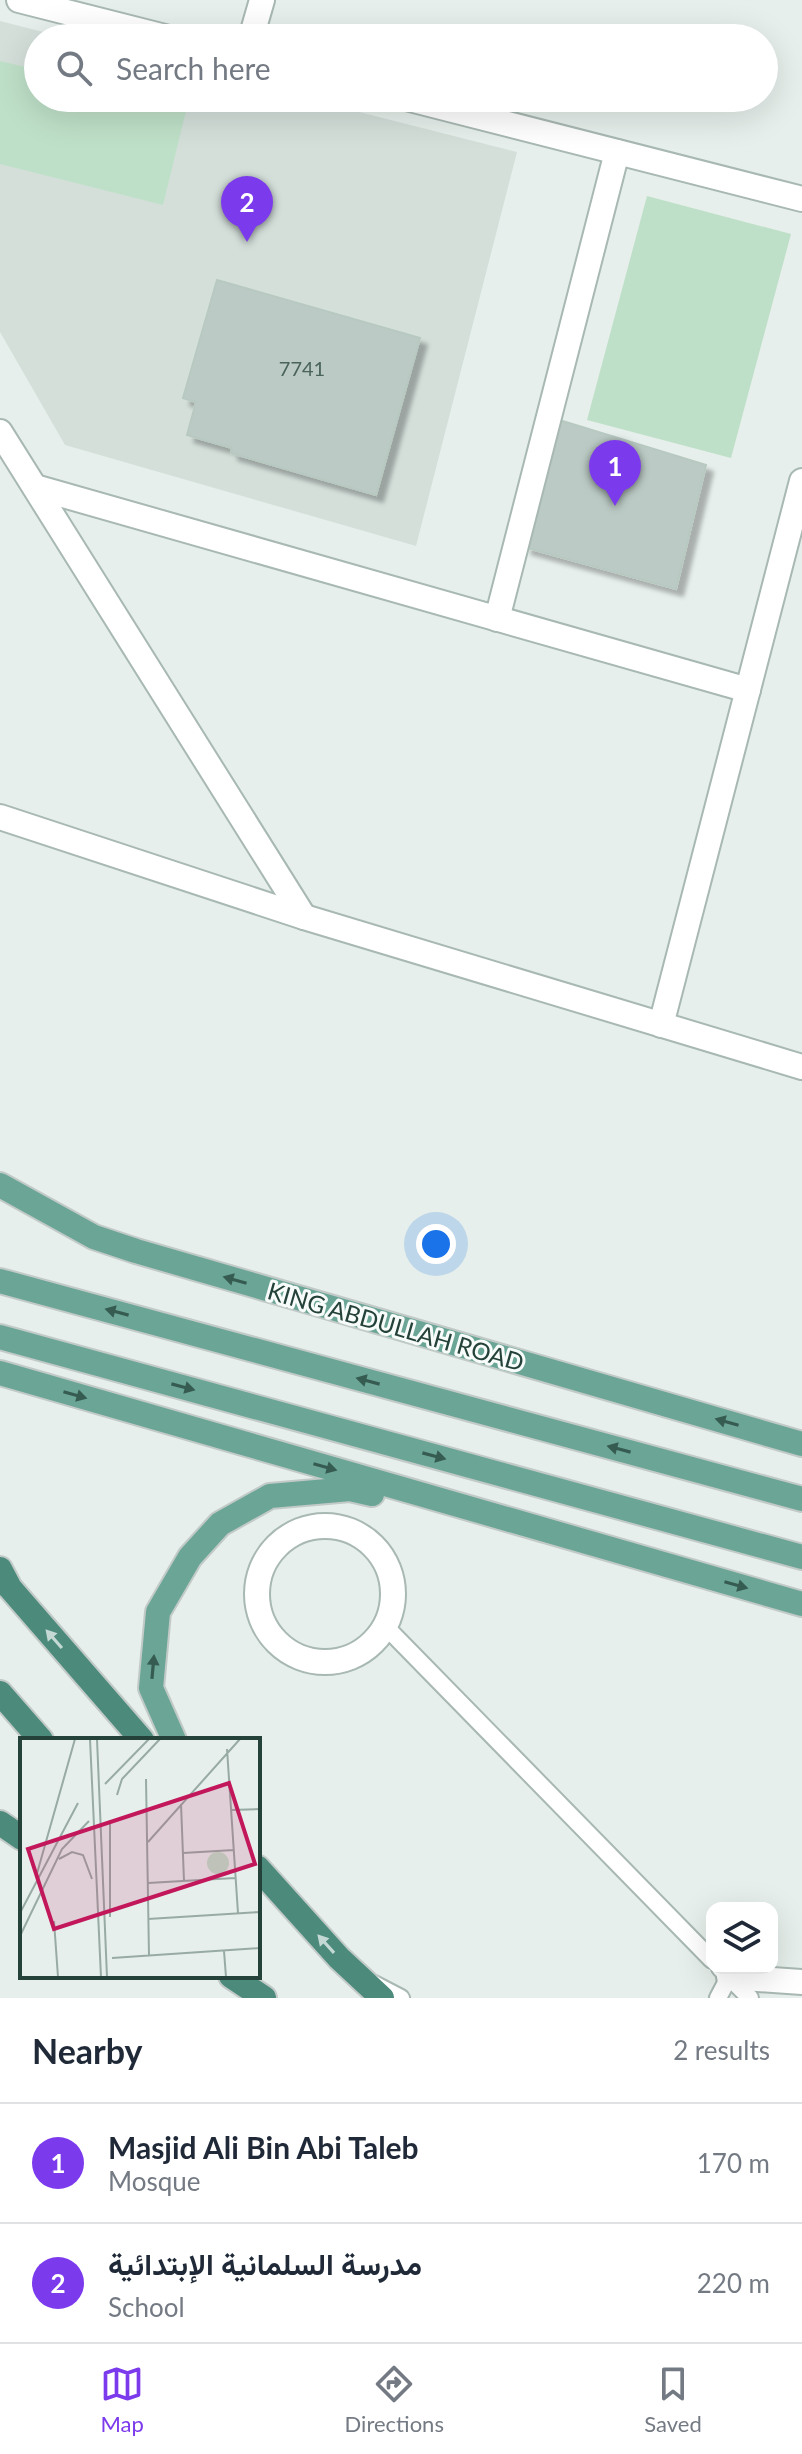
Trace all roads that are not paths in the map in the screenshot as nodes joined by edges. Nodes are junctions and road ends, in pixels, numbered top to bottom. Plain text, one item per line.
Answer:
1 (19, 0) edge
2 (262, 0) edge
3 (114, 24) edge
4 (255, 24) edge
5 (461, 112) edge
6 (617, 152) junction
7 (802, 199) edge
8 (0, 432) edge
9 (802, 481) edge
10 (35, 487) junction
11 (497, 619) junction
12 (748, 690) junction
13 (0, 817) edge
14 (304, 917) junction
15 (661, 1025) junction
16 (802, 1067) edge
17 (0, 1185) edge
18 (0, 1281) edge
19 (0, 1337) edge
20 (0, 1373) edge
21 (802, 1444) edge
22 (802, 1499) edge
23 (802, 1557) edge
24 (0, 1569) edge
25 (692, 1573) junction
26 (802, 1604) edge
27 (385, 1626) junction
28 (0, 1693) edge
29 (39, 1738) edge
30 (140, 1738) edge
31 (173, 1738) edge
32 (0, 1823) edge
33 (20, 1837) edge
34 (260, 1870) edge
35 (356, 1974) junction
36 (720, 1976) edge
37 (234, 1978) edge
38 (252, 1978) edge
39 (802, 1982) edge
40 (267, 1998) edge
41 (382, 1998) edge
42 (401, 1998) edge
43 (750, 1998) edge

1 - 3 street
2 - 4 street
5 - 6 street
6 - 7 street
6 - 11 street
8 - 10 street
9 - 12 street
10 - 11 street
10 - 14 street
11 - 12 street
12 - 15 street
13 - 14 street
14 - 15 street
15 - 16 street
21 -> 17 main road, KING ABDULLAH ROAD
22 -> 18 main road
19 -> 23 main road
20 -> 25 main road
30 -> 24 highway
25 -> 26 main road
31 -> 25 main road
27 - 27 street
27 - 36 lane
28 - 29 highway
32 - 33 highway
35 -> 34 highway
35 - 41 highway
35 - 42 lane
36 - 39 street
36 - 43 lane
37 - 40 highway
38 - 40 highway

